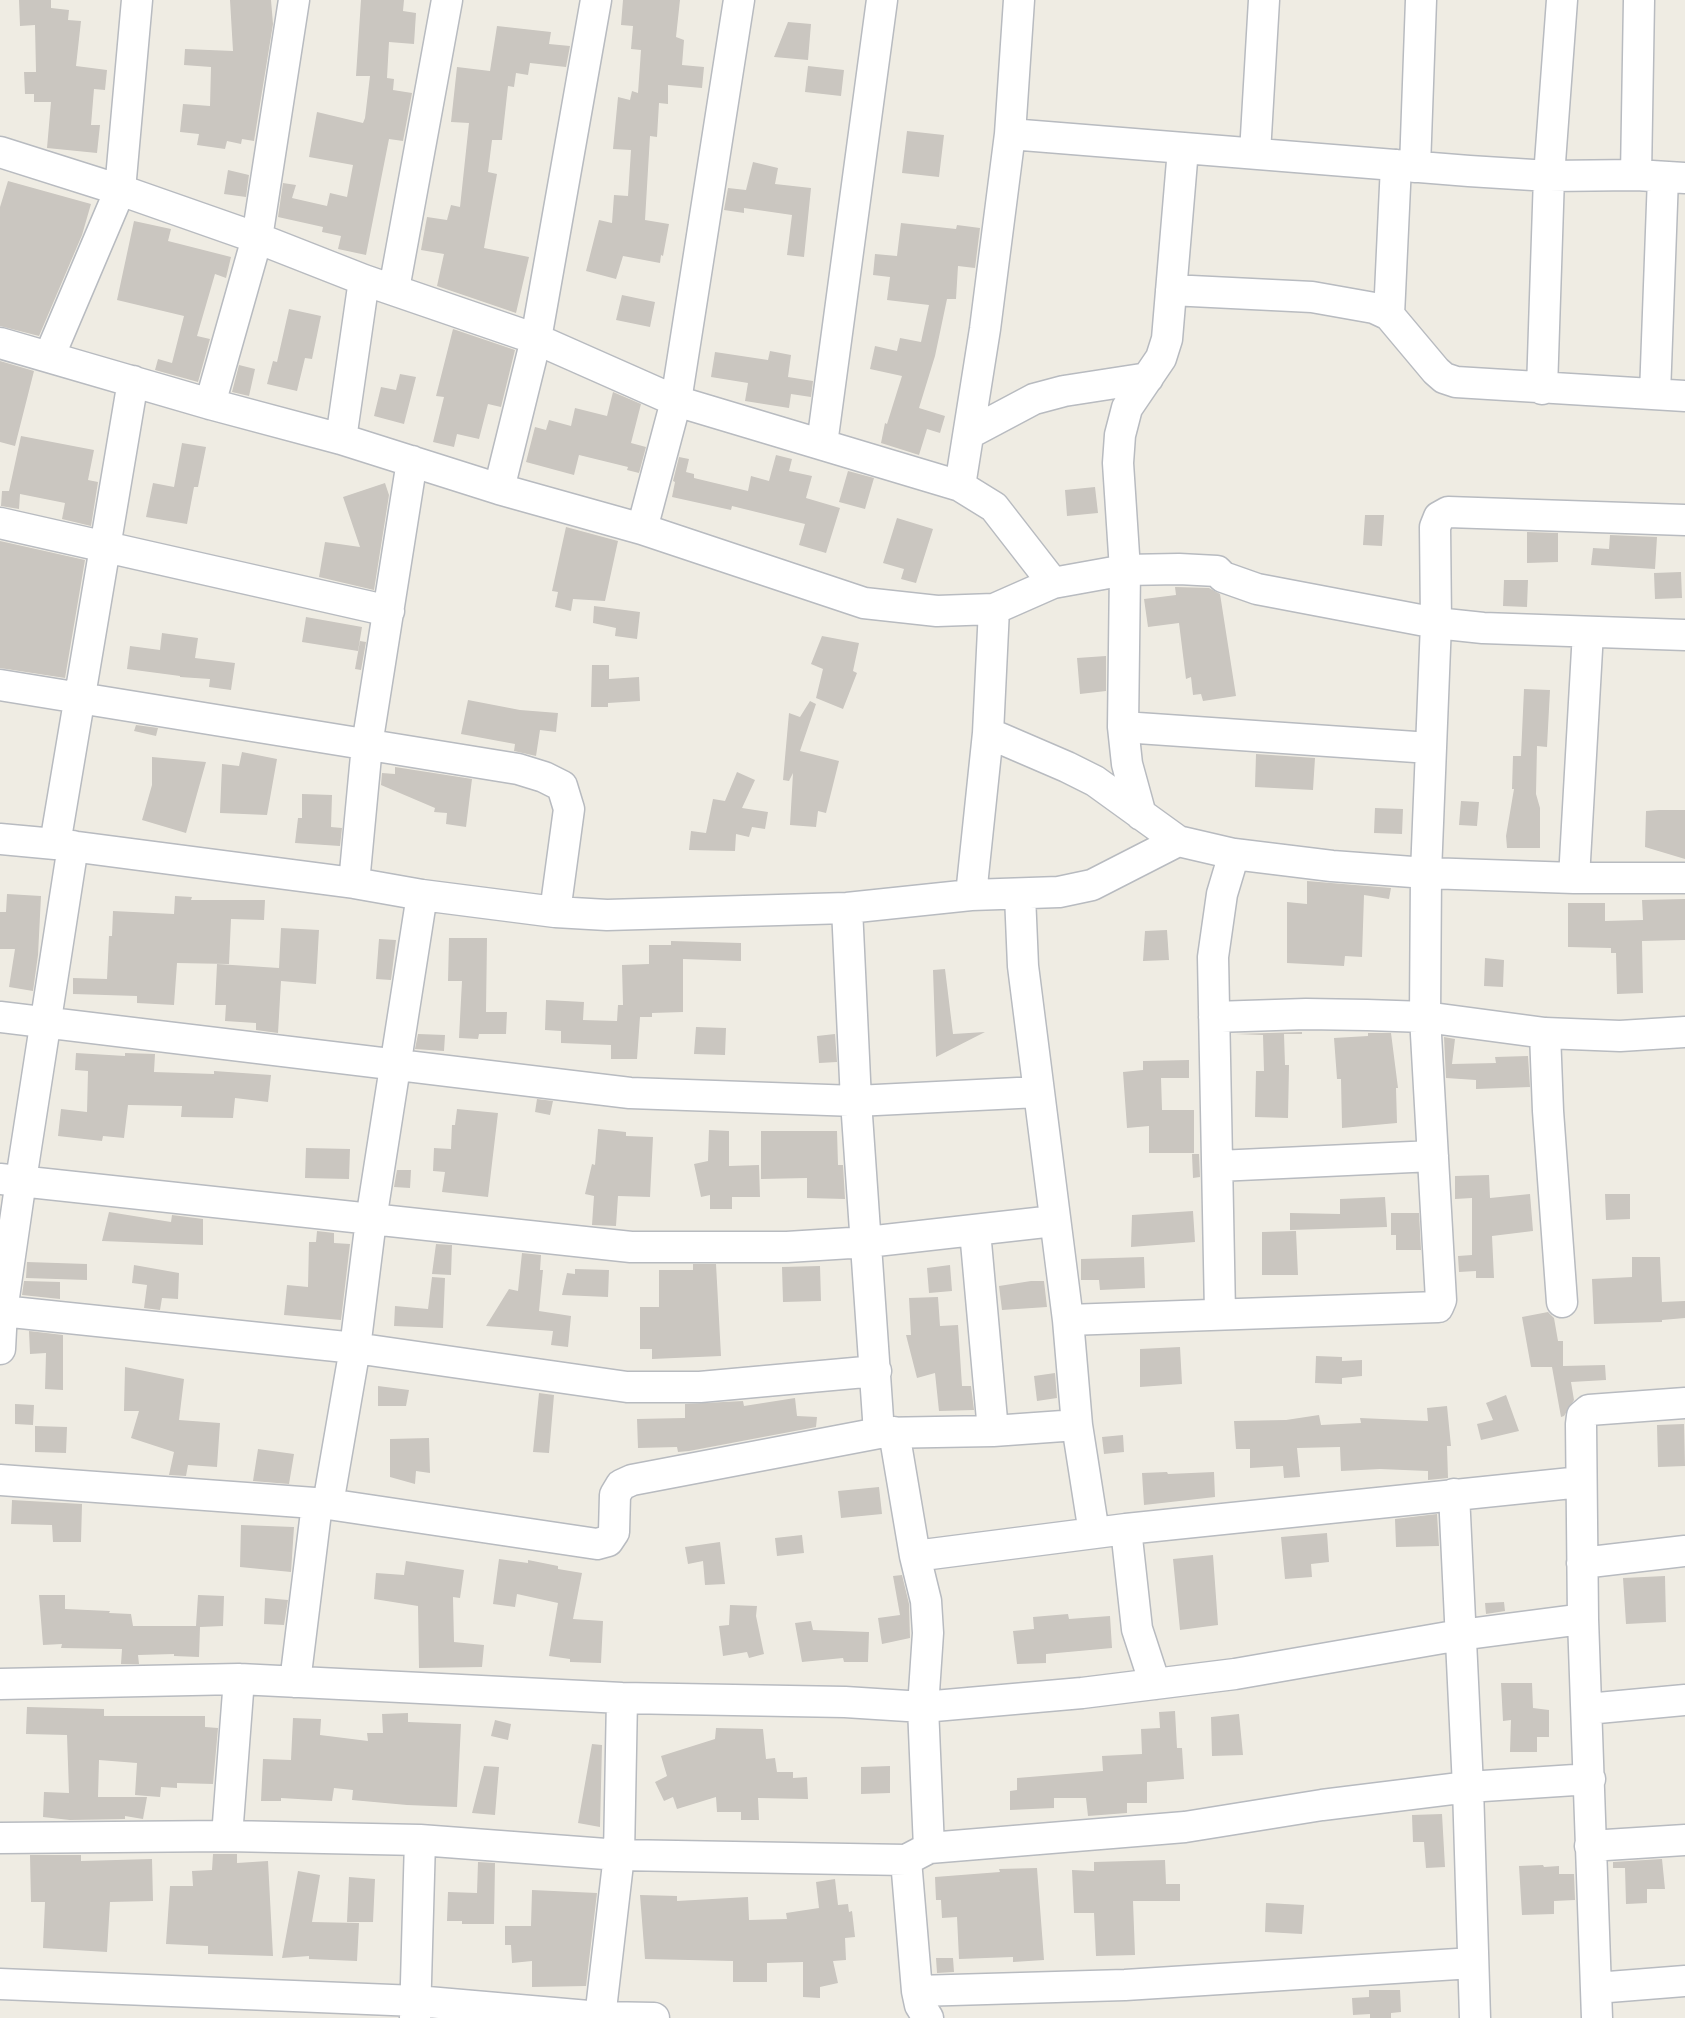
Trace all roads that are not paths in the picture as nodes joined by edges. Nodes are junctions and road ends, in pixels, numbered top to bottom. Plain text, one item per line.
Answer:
1 (137, 0) edge
2 (294, 0) edge
3 (447, 0) edge
4 (596, 0) edge
5 (739, 0) edge
6 (883, 0) edge
7 (1020, 0) edge
8 (1264, 0) edge
9 (1421, 0) edge
10 (1562, 0) edge
11 (1639, 0) edge
12 (1010, 134) junction
13 (1183, 149) junction
14 (0, 152) edge
15 (1255, 153) junction
16 (1406, 166) junction
17 (1549, 176) junction
18 (1661, 176) edge
19 (120, 190) junction
20 (257, 238) junction
21 (364, 280) junction
22 (394, 289) junction
23 (1171, 290) junction
24 (1389, 315) junction
25 (536, 339) junction
26 (0, 343) edge
27 (49, 357) junction
28 (1148, 378) junction
29 (134, 381) junction
30 (1542, 389) junction
31 (1654, 394) junction
32 (1685, 396) edge
33 (676, 401) junction
34 (210, 404) junction
35 (970, 433) junction
36 (341, 439) junction
37 (822, 444) junction
38 (412, 461) junction
39 (960, 486) junction
40 (499, 489) junction
41 (1685, 520) edge
42 (0, 523) edge
43 (642, 529) junction
44 (104, 545) junction
45 (1125, 570) junction
46 (1053, 583) junction
47 (994, 610) junction
48 (389, 611) junction
49 (1436, 622) junction
50 (1588, 632) junction
51 (1685, 635) edge
52 (0, 685) edge
53 (79, 698) junction
54 (1123, 727) junction
55 (988, 733) junction
56 (367, 746) junction
57 (1430, 748) junction
58 (1141, 815) junction
59 (0, 839) edge
60 (1178, 841) junction
61 (64, 845) junction
62 (1234, 853) junction
63 (1426, 873) junction
64 (1574, 878) junction
65 (1685, 878) edge
66 (355, 883) junction
67 (422, 895) junction
68 (971, 895) junction
69 (1020, 895) junction
70 (847, 908) junction
71 (555, 912) junction
72 (0, 1017) edge
73 (1214, 1017) junction
74 (1425, 1017) junction
75 (46, 1021) junction
76 (1685, 1032) edge
77 (1545, 1033) junction
78 (395, 1064) junction
79 (1038, 1092) junction
80 (856, 1101) junction
81 (1433, 1156) junction
82 (1218, 1166) junction
83 (10, 1180) edge
84 (371, 1220) junction
85 (1054, 1221) junction
86 (975, 1231) junction
87 (867, 1242) junction
88 (2, 1301) edge
89 (1562, 1302) dead end
90 (1220, 1313) junction
91 (1068, 1320) junction
92 (355, 1348) junction
93 (0, 1349) edge
94 (876, 1371) junction
95 (1685, 1403) edge
96 (1077, 1425) junction
97 (993, 1431) junction
98 (887, 1433) junction
99 (0, 1480) edge
100 (1581, 1482) junction
101 (1454, 1494) junction
102 (322, 1504) junction
103 (1126, 1529) junction
104 (1094, 1533) junction
105 (1685, 1551) edge
106 (915, 1556) junction
107 (1582, 1563) junction
108 (1583, 1619) junction
109 (1460, 1635) junction
110 (239, 1679) junction
111 (295, 1682) junction
112 (0, 1684) edge
113 (1156, 1684) junction
114 (622, 1698) junction
115 (1685, 1700) edge
116 (923, 1707) junction
117 (1587, 1709) junction
118 (1590, 1779) junction
119 (1468, 1787) junction
120 (227, 1836) junction
121 (0, 1838) edge
122 (420, 1840) junction
123 (1685, 1840) edge
124 (1590, 1846) junction
125 (918, 1854) junction
126 (619, 1856) junction
127 (1473, 1963) junction
128 (1685, 1981) edge
129 (0, 1984) edge
130 (1597, 1988) junction
131 (187, 2004) edge
132 (922, 2004) edge
133 (415, 2009) edge
134 (600, 2017) edge
135 (654, 2018) edge
136 (1475, 2018) edge
137 (1597, 2018) edge

1 - 19 street
2 - 20 street
3 - 22 street
4 - 25 street
5 - 33 street
6 - 37 street
7 - 12 street
8 - 15 street
9 - 16 street
10 - 17 street
11 - 18 street
12 - 13 street
12 - 35 street
13 - 15 street
13 - 23 street
14 - 19 street
15 - 16 street
16 - 17 street
16 - 24 street
17 - 18 street
17 - 30 street
18 - 31 street
19 - 20 street
19 - 27 street
20 - 21 street
20 - 34 street
21 - 22 street
21 - 36 street
22 - 25 street
23 - 24 street
23 - 28 street
24 - 30 street
25 - 33 street
25 - 40 street
26 - 27 street
27 - 29 street
28 - 35 street
28 - 45 street
29 - 34 street
29 - 44 street
30 - 31 street
31 - 32 street
33 - 37 street
33 - 43 street
34 - 36 street
35 - 39 street
36 - 38 street
37 - 39 street
38 - 40 street
38 - 48 street
39 - 46 street
40 - 43 street
41 - 49 street
42 - 44 street
43 - 47 street
44 - 48 street
44 - 53 street
45 - 46 street
45 - 49 street
45 - 54 street
46 - 47 street
47 - 55 street
48 - 56 street
49 - 50 street
49 - 57 street
50 - 51 street
50 - 64 street
52 - 53 street
53 - 56 street
53 - 61 street
54 - 57 street
54 - 58 street
55 - 58 street
55 - 68 street
56 - 66 street
56 - 71 street
57 - 63 street
58 - 60 street
59 - 61 street
60 - 62 street
60 - 69 street
61 - 66 street
61 - 75 street
62 - 63 street
62 - 73 street
63 - 64 street
63 - 74 street
64 - 65 street
66 - 67 street
67 - 71 street
67 - 78 street
68 - 69 street
68 - 70 street
69 - 79 street
70 - 71 street
70 - 80 street
72 - 75 street
73 - 74 street
73 - 82 street
74 - 77 street
74 - 81 street
75 - 78 street
75 - 83 street
76 - 77 street
77 - 89 street
78 - 80 street
78 - 84 street
79 - 80 street
79 - 85 street
80 - 87 street
81 - 82 street
81 - 90 street
82 - 90 street
83 - 84 street
83 - 88 street
84 - 87 street
84 - 92 street
85 - 86 street
85 - 91 street
86 - 87 street
86 - 97 street
87 - 94 street
88 - 92 street
88 - 93 street
90 - 91 street
91 - 96 street
92 - 94 street
92 - 102 street
94 - 98 street
95 - 100 street
96 - 97 street
96 - 104 street
97 - 98 street
98 - 102 street
98 - 106 street
99 - 102 street
100 - 101 street
100 - 107 street
101 - 103 street
101 - 109 street
102 - 111 street
103 - 104 street
103 - 113 street
104 - 106 street
105 - 107 street
106 - 116 street
107 - 108 street
108 - 109 street
108 - 117 street
109 - 113 street
109 - 119 street
110 - 111 street
110 - 112 street
110 - 120 street
111 - 114 street
113 - 116 street
114 - 116 street
114 - 126 street
115 - 117 street
116 - 125 street
117 - 118 street
118 - 119 street
118 - 124 street
119 - 125 street
119 - 127 street
120 - 121 street
120 - 122 street
122 - 126 street
122 - 133 street
123 - 124 street
124 - 130 street
125 - 126 street
125 - 132 street
126 - 134 street
127 - 132 street
127 - 136 street
128 - 130 street
129 - 131 street
130 - 137 street
131 - 133 street
133 - 134 street
134 - 135 street

